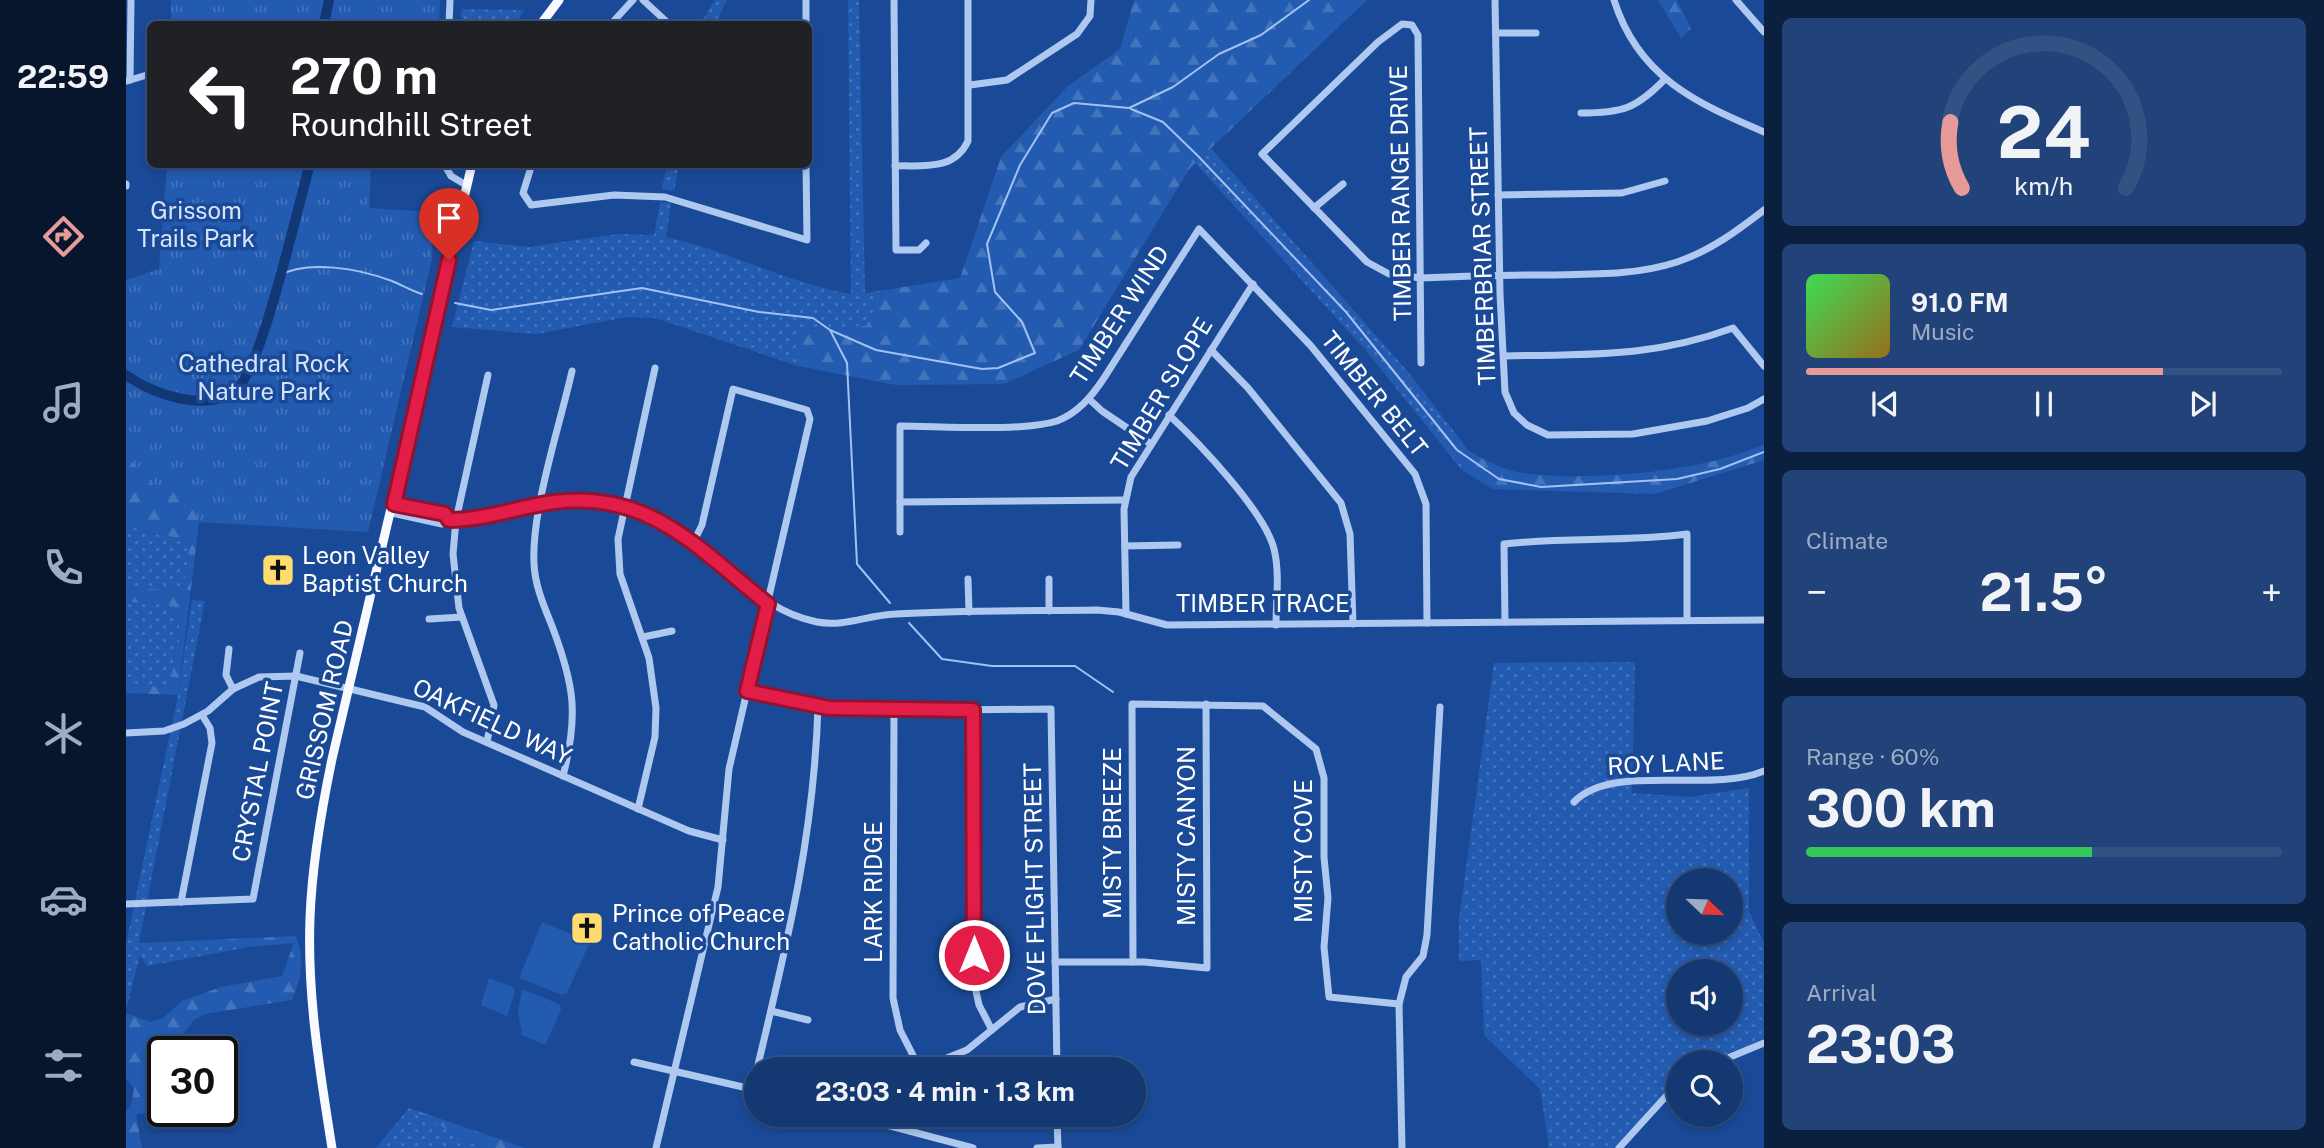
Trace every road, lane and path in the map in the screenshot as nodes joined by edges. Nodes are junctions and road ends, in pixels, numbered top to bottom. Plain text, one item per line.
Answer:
1 (450, 0) edge
2 (559, 0) edge
3 (633, 0) edge
4 (643, 0) edge
5 (806, 0) edge
6 (894, 0) edge
7 (968, 0) edge
8 (1091, 0) edge
9 (1495, 0) edge
10 (1614, 0) edge
11 (1736, 0) edge
12 (129, 4) edge
13 (449, 21) edge
14 (543, 21) edge
15 (614, 21) edge
16 (666, 21) edge
17 (806, 21) edge
18 (1764, 32) edge
19 (1496, 33) junction
20 (1536, 33) dead end
21 (147, 75) edge
22 (1665, 79) junction
23 (128, 81) edge
24 (970, 85) junction
25 (1581, 113) dead end
26 (1764, 132) edge
27 (895, 166) junction
28 (446, 168) edge
29 (471, 168) edge
30 (531, 168) edge
31 (806, 168) edge
32 (1665, 181) dead end
33 (1343, 184) dead end
34 (466, 186) junction
35 (1498, 195) junction
36 (1314, 208) junction
37 (1764, 210) edge
38 (1199, 229) joint
39 (926, 243) dead end
40 (1499, 275) junction
41 (1421, 278) junction
42 (1253, 284) junction
43 (1211, 350) junction
44 (1504, 356) junction
45 (1421, 363) dead end
46 (1764, 366) edge
47 (655, 368) dead end
48 (572, 371) dead end
49 (488, 375) dead end
50 (1089, 399) junction
51 (1764, 399) edge
52 (1169, 415) junction
53 (1151, 444) junction
54 (1125, 500) junction
55 (900, 502) junction
56 (541, 505) junction
57 (624, 507) junction
58 (393, 508) junction
59 (452, 520) junction
60 (900, 532) dead end
61 (694, 541) junction
62 (1178, 545) dead end
63 (1125, 546) junction
64 (968, 579) dead end
65 (1049, 579) dead end
66 (768, 604) junction
67 (1049, 611) junction
68 (969, 612) junction
69 (1126, 614) junction
70 (462, 617) junction
71 (429, 619) dead end
72 (1687, 620) junction
73 (1764, 620) edge
74 (1505, 622) junction
75 (1427, 623) junction
76 (1353, 624) junction
77 (1276, 625) junction
78 (672, 631) dead end
79 (643, 637) junction
80 (229, 649) dead end
81 (300, 653) dead end
82 (296, 676) junction
83 (349, 687) junction
84 (233, 689) junction
85 (747, 691) junction
86 (1206, 704) junction
87 (1132, 705) joint
88 (818, 706) junction
89 (1440, 707) dead end
90 (894, 710) junction
91 (973, 710) junction
92 (202, 715) junction
93 (126, 733) edge
94 (488, 742) junction
95 (1764, 771) edge
96 (563, 776) junction
97 (1574, 802) dead end
98 (638, 809) junction
99 (723, 840) junction
100 (181, 902) junction
101 (126, 904) edge
102 (1055, 962) junction
103 (1133, 962) junction
104 (1056, 999) junction
105 (1399, 1004) junction
106 (771, 1011) junction
107 (808, 1020) dead end
108 (992, 1030) junction
109 (1764, 1044) edge
110 (1743, 1052) edge
111 (760, 1057) edge
112 (913, 1057) edge
113 (949, 1057) edge
114 (1057, 1057) edge
115 (634, 1062) dead end
116 (674, 1071) junction
117 (744, 1088) edge
118 (1666, 1096) edge
119 (892, 1127) edge
120 (1057, 1127) edge
121 (332, 1148) edge
122 (656, 1148) edge
123 (973, 1148) edge
124 (1037, 1148) edge
125 (1058, 1148) edge
126 (1402, 1148) edge
127 (1619, 1148) edge

1 - 13 street
2 - 14 main road
3 - 15 street
4 - 16 street
5 - 17 street
6 - 27 street
7 - 24 street
8 - 24 street
9 - 19 street, TIMBERBRIAR STREET
10 - 22 street
11 - 18 street
12 - 23 street
19 - 20 street
19 - 35 street, TIMBERBRIAR STREET
21 - 23 street
22 - 25 street
22 - 26 street
24 - 27 street
27 - 39 street
28 - 34 street
29 - 34 main road, GRISSOM ROAD
30 - 31 street
32 - 35 street
33 - 36 street
34 - 58 main road, GRISSOM ROAD
35 - 40 street, TIMBERBRIAR STREET
36 - 41 street
36 - 41 street, TIMBER RANGE DRIVE
37 - 40 street
38 - 42 street, TIMBER BELT
38 - 50 street, TIMBER WIND
40 - 41 street
40 - 44 street, TIMBERBRIAR STREET
41 - 45 street, TIMBER RANGE DRIVE
42 - 43 street, TIMBER SLOPE
42 - 75 street, TIMBER BELT
43 - 52 street, TIMBER SLOPE
43 - 76 street
44 - 46 street
44 - 51 street, TIMBERBRIAR STREET
47 - 57 street
48 - 56 street
49 - 59 street
50 - 53 street
50 - 55 street, TIMBER WIND
52 - 53 street, TIMBER SLOPE
52 - 77 street
53 - 54 street, TIMBER SLOPE
54 - 55 street
54 - 63 street, TIMBER SLOPE
55 - 60 street
56 - 57 street, TIMBER TRACE
56 - 59 street, TIMBER TRACE
56 - 96 street
57 - 61 street, TIMBER TRACE
57 - 79 street
58 - 59 street
58 - 83 main road, GRISSOM ROAD
59 - 70 street
61 - 66 street, TIMBER TRACE
61 - 66 street
62 - 63 street
63 - 69 street, TIMBER SLOPE
64 - 68 street
65 - 67 street
66 - 68 street, TIMBER TRACE
66 - 85 street
67 - 68 street, TIMBER TRACE
67 - 69 street, TIMBER TRACE
69 - 77 street, TIMBER TRACE
70 - 71 street
70 - 94 street
72 - 73 street, TIMBER TRACE
72 - 74 street, TIMBER TRACE
72 - 74 street
74 - 75 street, TIMBER TRACE
75 - 76 street, TIMBER TRACE
76 - 77 street, TIMBER TRACE
78 - 79 street
79 - 98 street
80 - 84 street
81 - 82 street, CRYSTAL POINT
82 - 83 street, OAKFIELD WAY
82 - 84 street, OAKFIELD WAY
82 - 100 street, CRYSTAL POINT
83 - 94 street, OAKFIELD WAY
83 - 121 main road, GRISSOM ROAD
84 - 92 street, OAKFIELD WAY
85 - 88 street
85 - 99 street
86 - 87 street, MISTY COVE
86 - 103 street, MISTY CANYON
86 - 105 street, MISTY COVE
87 - 103 street, MISTY BREEZE
88 - 90 street
88 - 106 street
89 - 105 street
90 - 91 street
90 - 112 street, LARK RIDGE
91 - 102 street, DOVE FLIGHT STREET
91 - 108 street
92 - 93 street, OAKFIELD WAY
92 - 100 street
94 - 96 street, OAKFIELD WAY
95 - 97 street, ROY LANE
96 - 98 street, OAKFIELD WAY
98 - 99 street, OAKFIELD WAY
99 - 116 street
100 - 101 street
102 - 103 street
102 - 104 street, DOVE FLIGHT STREET
104 - 108 street
104 - 114 street, DOVE FLIGHT STREET
105 - 126 street
106 - 107 street
106 - 111 street
108 - 113 street
109 - 110 street
115 - 116 street
116 - 117 street
116 - 122 street
118 - 127 street
119 - 123 street
120 - 125 street
124 - 125 street

